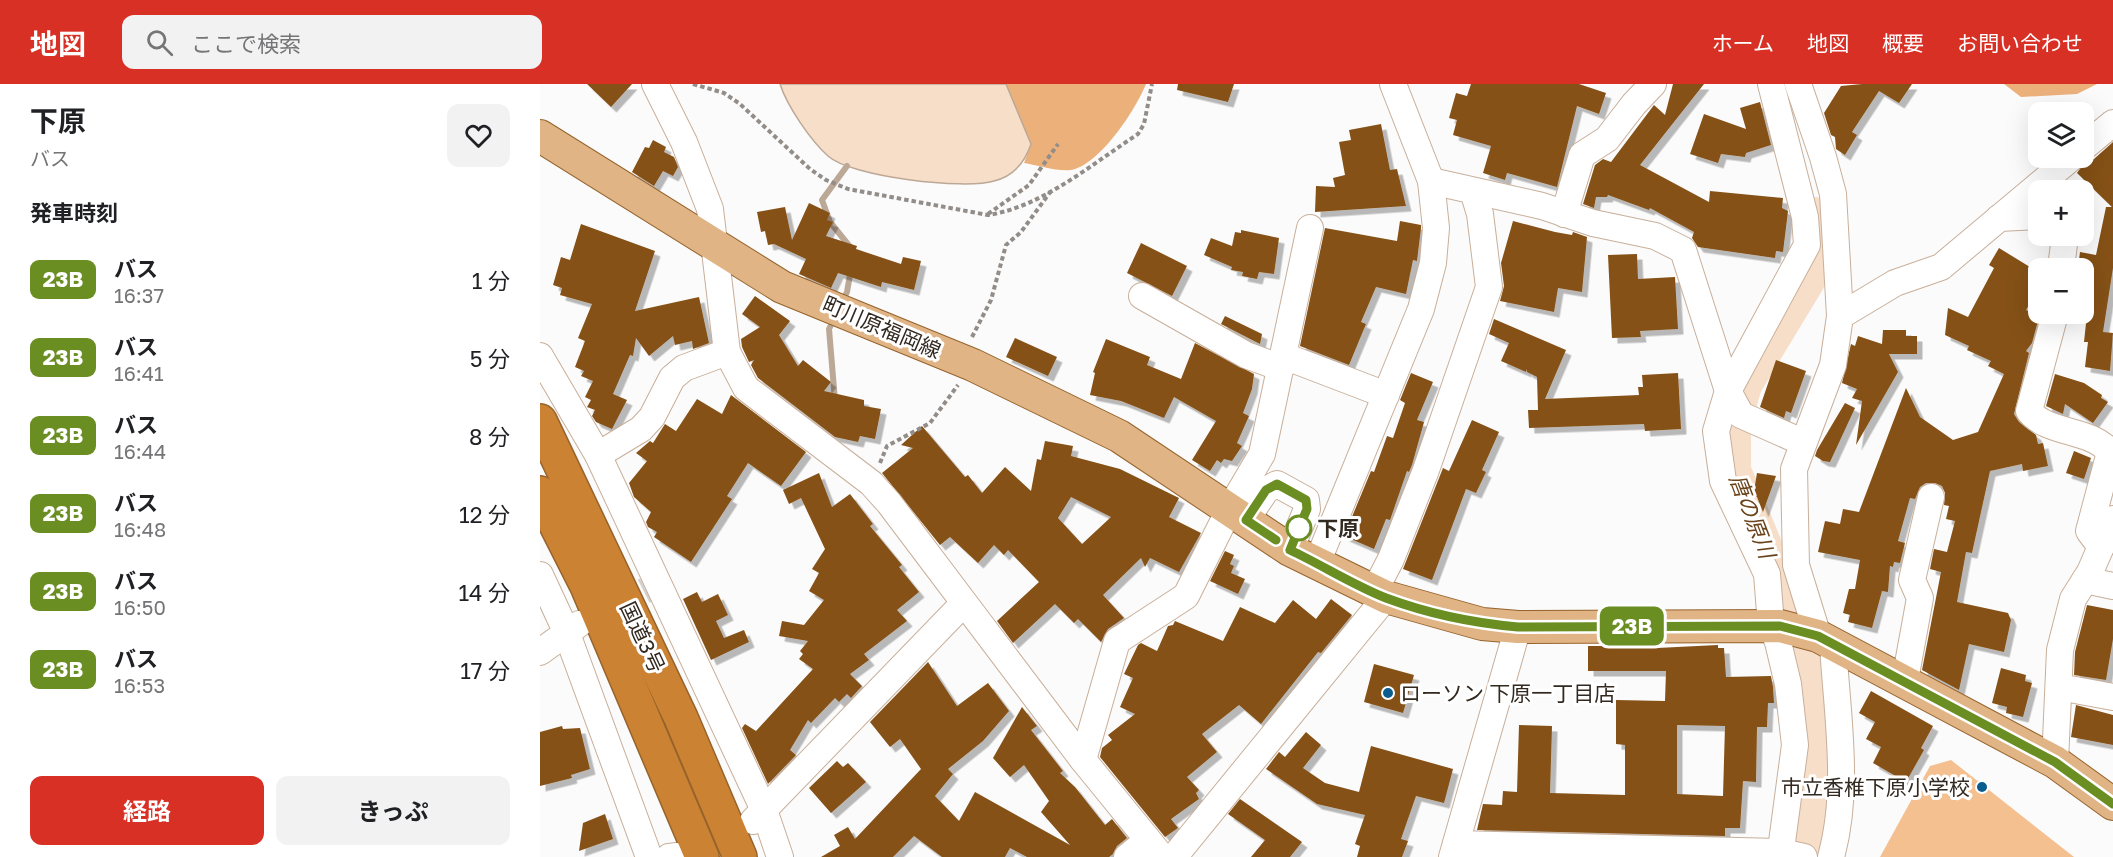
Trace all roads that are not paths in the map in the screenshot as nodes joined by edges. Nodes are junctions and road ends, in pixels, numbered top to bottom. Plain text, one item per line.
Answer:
1 (655, 84) edge
2 (1393, 84) edge
3 (1653, 84) edge
4 (1772, 84) edge
5 (1798, 84) edge
6 (2113, 123) edge
7 (540, 136) edge
8 (2094, 139) edge
9 (2059, 168) edge
10 (1431, 181) junction
11 (1473, 191) junction
12 (1564, 214) junction
13 (2028, 217) edge
14 (1999, 218) junction
15 (1310, 228) dead end
16 (714, 247) junction
17 (1142, 296) dead end
18 (1840, 316) junction
19 (2052, 324) edge
20 (727, 352) junction
21 (540, 356) edge
22 (1283, 362) junction
23 (1728, 391) junction
24 (1386, 395) junction
25 (540, 421) edge
26 (1802, 442) junction
27 (598, 455) junction
28 (540, 494) edge
29 (1931, 498) dead end
30 (1238, 515) junction
31 (2113, 519) edge
32 (2101, 547) junction
33 (1304, 556) junction
34 (540, 575) edge
35 (2085, 580) junction
36 (2113, 586) edge
37 (1380, 595) junction
38 (963, 604) junction
39 (575, 626) junction
40 (1775, 626) junction
41 (1518, 627) junction
42 (1825, 641) junction
43 (540, 652) edge
44 (1902, 681) junction
45 (2059, 687) junction
46 (2113, 697) edge
47 (1083, 760) junction
48 (2055, 762) junction
49 (2113, 804) edge
50 (758, 817) junction
51 (1155, 849) edge
52 (1454, 850) edge
53 (1789, 855) edge
54 (649, 857) edge
55 (683, 857) edge
56 (740, 857) edge
57 (780, 857) edge
58 (1127, 857) edge
59 (1174, 857) edge
60 (1831, 857) edge

1 - 16 street
2 - 10 street
3 - 12 street
4 - 23 street
5 - 18 street
6 - 8 street
7 - 16 main road, 町川原福岡線
9 - 14 street
10 - 11 street
10 - 24 street
11 - 12 street
11 - 37 street
12 - 23 street
13 - 14 street
14 - 18 street
15 - 22 street
16 - 20 street
16 - 30 main road, 町川原福岡線
17 - 22 street
18 - 26 street
19 - 32 street
20 - 27 street
20 - 38 street
21 - 27 street
22 - 24 street
22 - 30 street
23 - 26 street
23 - 40 street
24 - 33 street
25 - 56 highway, 国道3号
26 - 42 street
27 - 50 street
28 - 55 highway, 国道3号
29 - 44 street
30 - 33 main road, 町川原福岡線
30 - 33 street
30 - 47 street
31 - 32 street
32 - 35 street
33 - 37 main road, 町川原福岡線
34 - 39 street
35 - 36 street
35 - 45 street
37 - 41 main road, 町川原福岡線
37 - 59 street
38 - 47 street
38 - 50 street
39 - 43 street
39 - 54 street
40 - 41 main road, 町川原福岡線
40 - 42 main road, 町川原福岡線
40 - 53 street
41 - 52 street
42 - 44 main road
42 - 60 street
44 - 48 main road
45 - 46 street
45 - 48 street
47 - 51 street
48 - 49 main road
50 - 57 street
51 - 58 street
52 - 53 street

